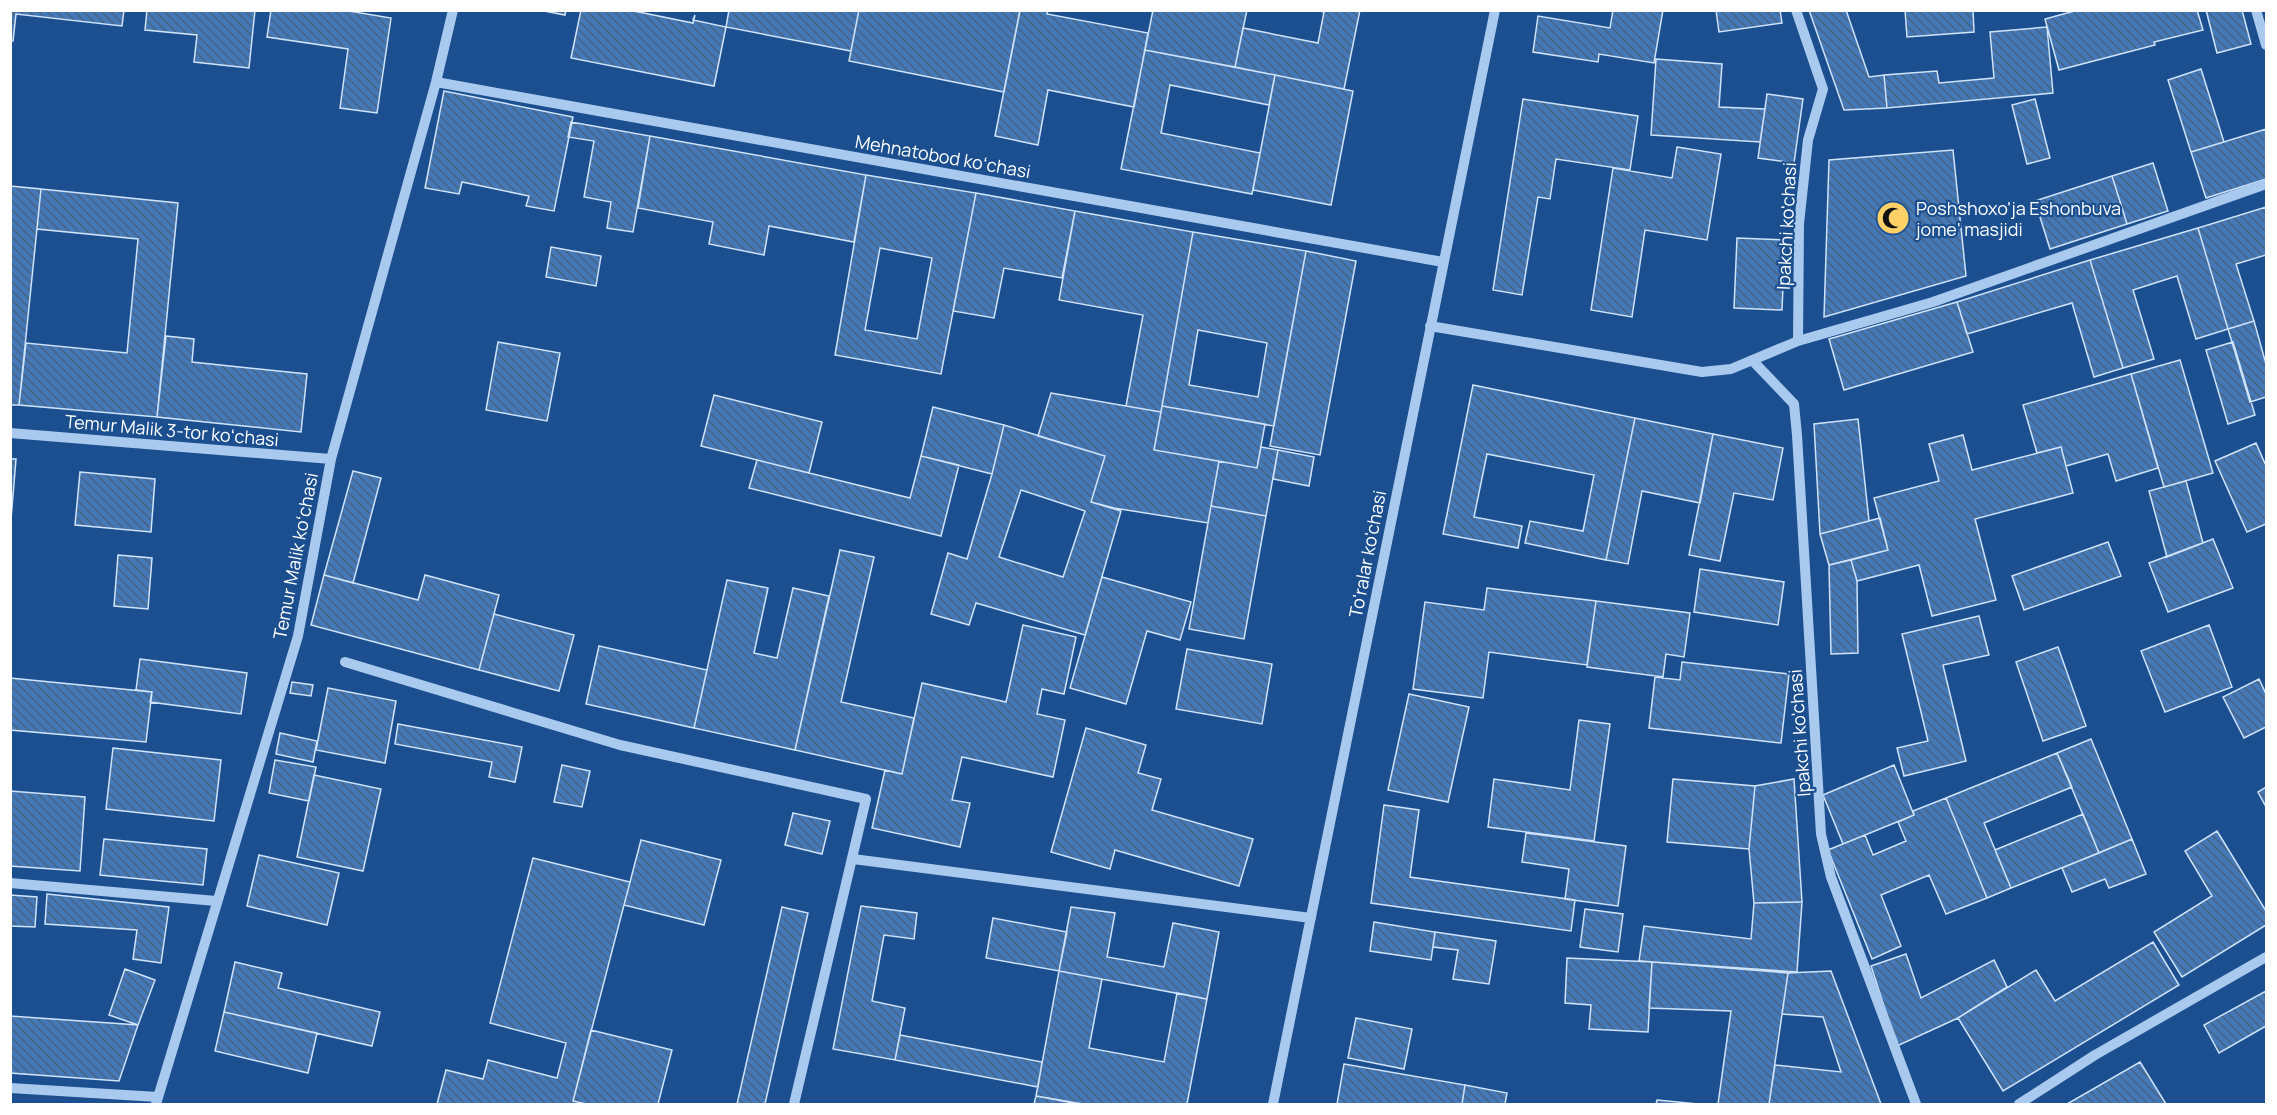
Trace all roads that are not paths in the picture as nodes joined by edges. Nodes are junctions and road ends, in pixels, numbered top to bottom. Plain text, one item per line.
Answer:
1 (453, 10) edge
2 (1495, 10) edge
3 (1796, 10) edge
4 (2256, 10) edge
5 (2266, 45) edge
6 (436, 82) junction
7 (2266, 184) edge
8 (1443, 262) junction
9 (1430, 326) junction
10 (1798, 341) junction
11 (1752, 360) junction
12 (10, 433) edge
13 (331, 459) junction
14 (345, 662) dead end
15 (853, 860) junction
16 (10, 883) edge
17 (216, 901) junction
18 (1311, 918) junction
19 (2266, 957) edge
20 (10, 1088) edge
21 (157, 1101) edge
22 (794, 1104) edge
23 (1274, 1104) edge
24 (1916, 1104) edge
25 (2019, 1104) edge

1 - 6 street, Temur Malik koʻchasi
2 - 8 street, To'ralar ko'chasi
3 - 10 street, Ipakchi ko'chasi
4 - 5 street
6 - 8 street, Mehnatobod koʻchasi
6 - 13 street, Temur Malik koʻchasi
7 - 10 street
8 - 9 street, To'ralar ko'chasi
9 - 11 street
9 - 18 street, To'ralar ko'chasi
10 - 11 street
11 - 24 street, Ipakchi ko'chasi
12 - 13 street, Temur Malik 3-tor koʻchasi
13 - 17 street, Temur Malik koʻchasi
14 - 15 street
15 - 18 street
15 - 22 street
16 - 17 street
17 - 21 street, Temur Malik koʻchasi
18 - 23 street, To'ralar ko'chasi
19 - 25 street
20 - 21 street

